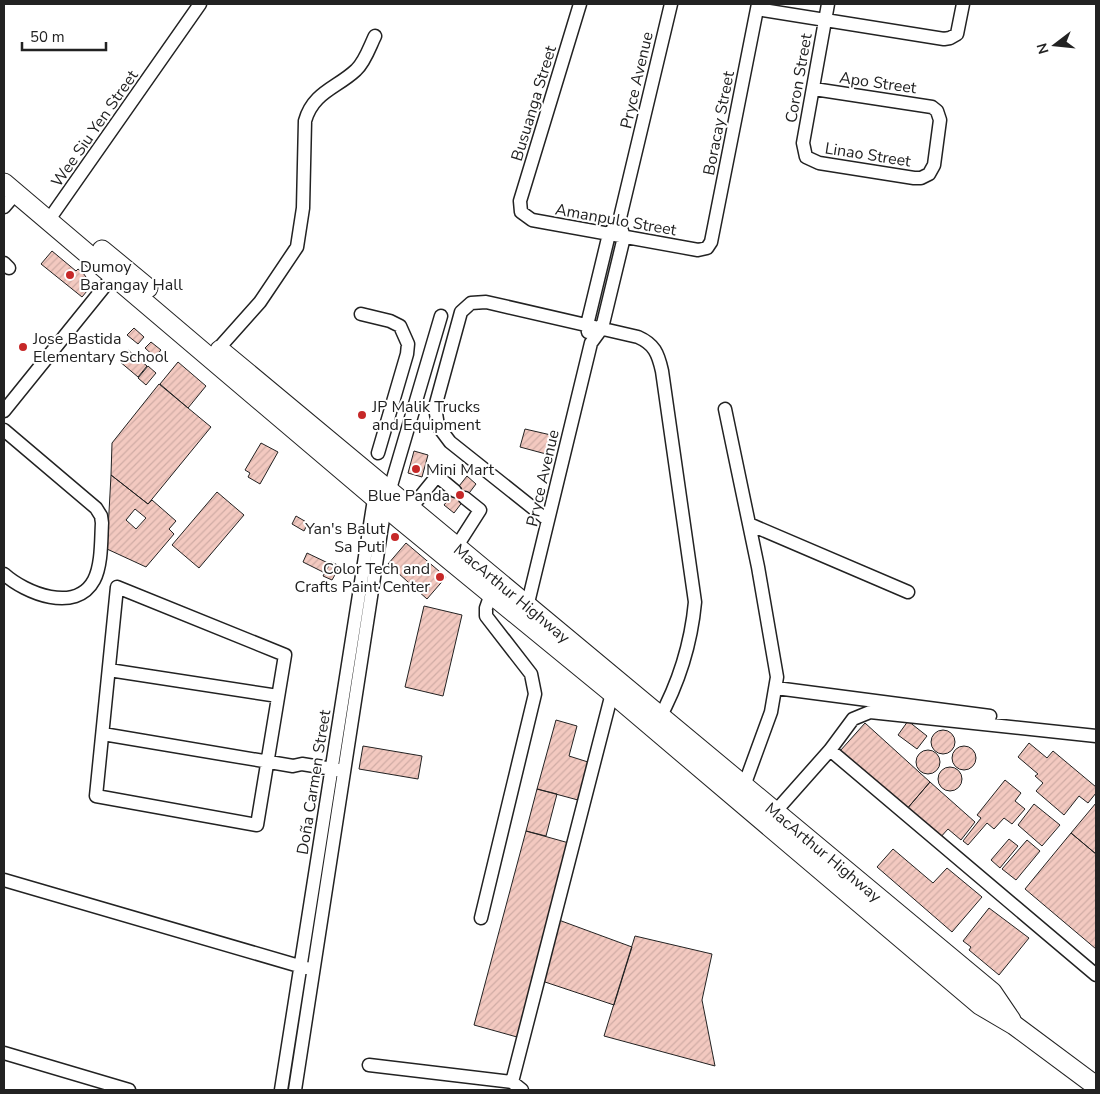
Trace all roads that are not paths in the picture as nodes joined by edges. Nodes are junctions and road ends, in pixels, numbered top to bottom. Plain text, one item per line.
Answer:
1 (200, 4) edge
2 (580, 4) edge
3 (671, 4) edge
4 (828, 4) edge
5 (963, 4) edge
6 (758, 7) edge
7 (825, 20) junction
8 (375, 36) dead end
9 (814, 89) junction
10 (806, 157) joint
11 (4, 168) edge
12 (925, 176) joint
13 (8, 194) edge
14 (521, 212) joint
15 (52, 216) junction
16 (620, 222) junction
17 (609, 234) junction
18 (624, 237) junction
19 (707, 248) joint
20 (113, 276) junction
21 (361, 314) dead end
22 (441, 316) dead end
23 (587, 325) junction
24 (602, 328) junction
25 (590, 343) junction
26 (214, 353) junction
27 (725, 409) dead end
28 (4, 410) edge
29 (4, 430) edge
30 (378, 453) dead end
31 (381, 493) junction
32 (411, 508) junction
33 (548, 520) junction
34 (749, 524) junction
35 (457, 546) junction
36 (4, 574) edge
37 (908, 592) dead end
38 (491, 594) junction
39 (526, 612) junction
40 (109, 670) junction
41 (776, 688) junction
42 (278, 696) junction
43 (624, 698) junction
44 (657, 723) junction
45 (1096, 730) edge
46 (103, 734) junction
47 (1096, 736) edge
48 (830, 750) junction
49 (268, 762) junction
50 (337, 774) junction
51 (744, 786) junction
52 (775, 812) junction
53 (4, 880) edge
54 (481, 918) dead end
55 (300, 966) junction
56 (313, 970) junction
57 (1096, 975) edge
58 (1014, 1025) junction
59 (4, 1053) edge
60 (369, 1065) dead end
61 (517, 1086) edge
62 (1096, 1086) edge
63 (128, 1090) edge
64 (281, 1090) edge
65 (295, 1090) edge

1 - 15 street, Wee Siu Yen Street
2 - 14 street, Busuanga Street
3 - 16 street, Pryce Avenue
4 - 7 street, Coron Street
5 - 7 street
6 - 7 street
6 - 19 street, Boracay Street
7 - 9 street, Coron Street
8 - 26 street
9 - 10 street, Coron Street
9 - 12 street, Apo Street
10 - 12 street, Linao Street
11 - 15 highway, MacArthur Highway
13 - 15 highway, MacArthur Highway
14 - 17 street, Amanpulo Street
15 - 20 highway, MacArthur Highway
15 - 26 highway, MacArthur Highway
16 - 17 street, Pryce Avenue
16 - 18 street, Pryce Avenue
17 - 18 street, Amanpulo Street
17 - 23 street, Pryce Avenue
18 - 19 street, Amanpulo Street
18 - 24 street, Pryce Avenue
20 - 26 highway, MacArthur Highway
20 - 28 street
21 - 30 street
22 - 31 street, Doña Carmen Street
23 - 24 street
23 - 25 street, Pryce Avenue
23 - 33 street
24 - 25 street, Pryce Avenue
24 - 44 street
25 - 33 street, Pryce Avenue
26 - 31 highway, MacArthur Highway
27 - 34 street
29 - 36 street
31 - 32 highway, MacArthur Highway
31 - 38 highway, MacArthur Highway
31 - 50 street, Doña Carmen Street
32 - 35 highway, MacArthur Highway
32 - 35 street
33 - 39 street, Pryce Avenue
34 - 37 street
34 - 41 street
35 - 39 highway, MacArthur Highway
38 - 39 highway, MacArthur Highway
38 - 54 street
39 - 43 highway, MacArthur Highway
40 - 42 street
40 - 42 street
40 - 46 street
41 - 45 street
41 - 51 street
42 - 49 street
43 - 44 highway, MacArthur Highway
43 - 61 street
44 - 51 highway, MacArthur Highway
44 - 58 highway, MacArthur Highway
46 - 49 street
46 - 49 street
47 - 48 street
48 - 52 street
48 - 57 street
49 - 50 street
50 - 55 street, Doña Carmen Street
50 - 56 street, Doña Carmen Street
51 - 52 highway, MacArthur Highway
52 - 58 highway, MacArthur Highway
53 - 55 street
55 - 56 street
55 - 64 street, Doña Carmen Street
56 - 65 street, Doña Carmen Street
58 - 62 highway, MacArthur Highway
59 - 63 street
60 - 61 street

